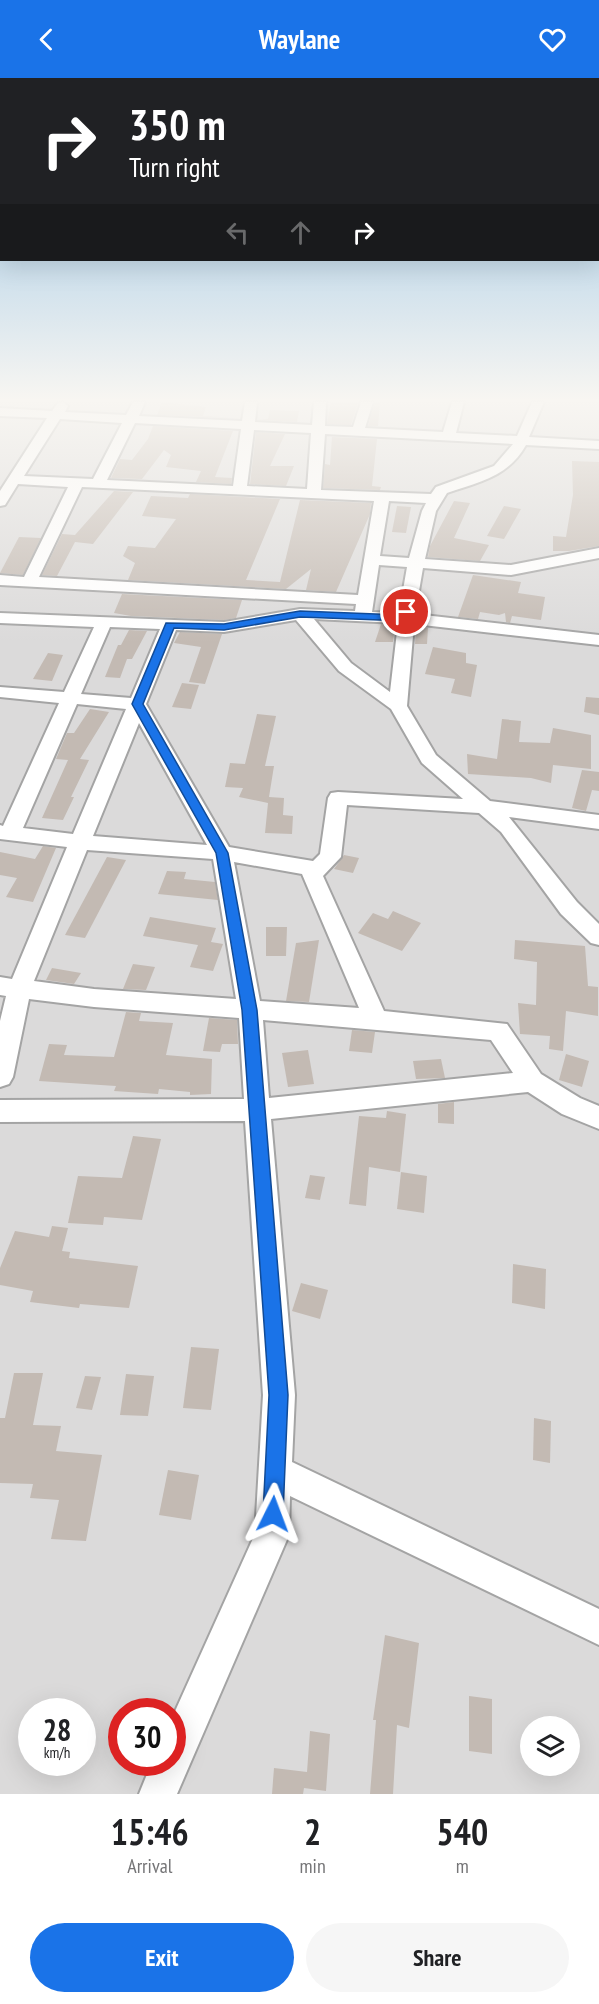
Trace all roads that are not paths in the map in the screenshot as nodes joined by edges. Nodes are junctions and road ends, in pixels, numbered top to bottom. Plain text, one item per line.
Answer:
1 (12, 482) edge
2 (57, 482) edge
3 (240, 482) edge
4 (315, 482) edge
5 (464, 482) edge
6 (76, 483) junction
7 (98, 484) joint
8 (239, 490) junction
9 (314, 494) junction
10 (382, 497) junction
11 (435, 499) junction
12 (0, 502) edge
13 (599, 553) edge
14 (372, 560) junction
15 (416, 563) junction
16 (0, 580) edge
17 (28, 582) junction
18 (364, 608) junction
19 (300, 614) junction
20 (0, 618) edge
21 (406, 618) junction
22 (104, 622) junction
23 (170, 625) junction
24 (599, 640) edge
25 (2, 696) edge
26 (70, 698) junction
27 (137, 704) junction
28 (398, 706) junction
29 (486, 807) junction
30 (599, 822) edge
31 (5, 832) edge
32 (80, 842) junction
33 (222, 853) junction
34 (317, 869) junction
35 (599, 937) edge
36 (9, 987) edge
37 (250, 1010) junction
38 (376, 1020) junction
39 (0, 1077) edge
40 (532, 1081) junction
41 (257, 1110) junction
42 (0, 1111) edge
43 (599, 1118) edge
44 (275, 1472) junction
45 (599, 1627) edge
46 (186, 1730) edge
47 (166, 1776) edge
48 (158, 1794) edge

1 - 12 street
2 - 6 street
3 - 8 street
4 - 9 street
5 - 11 street
6 - 7 street
6 - 17 street
7 - 8 street
8 - 9 street
9 - 10 street
10 - 11 street
10 - 14 street
11 - 15 street
13 - 15 street
14 - 15 street
14 - 18 street
15 - 21 street
16 - 17 street
17 - 18 street
18 - 19 street
18 - 21 street
19 - 23 street
19 - 28 street
20 - 22 street
21 - 24 street
21 - 28 street
22 - 23 street
22 - 26 street
23 - 27 street
25 - 26 street
26 - 27 street
26 - 31 street
27 - 32 street
27 - 33 street
28 - 29 street
29 - 30 street
29 - 34 street
29 - 35 street
31 - 32 street
32 - 33 street
32 - 36 street
33 - 34 street
33 - 37 street
34 - 38 street
36 - 37 street
36 - 39 street
37 - 38 street
37 - 41 street
38 - 40 street
40 - 41 street
40 - 43 street
41 - 42 street
41 - 44 street
44 - 45 street
44 - 46 street
47 - 48 street

